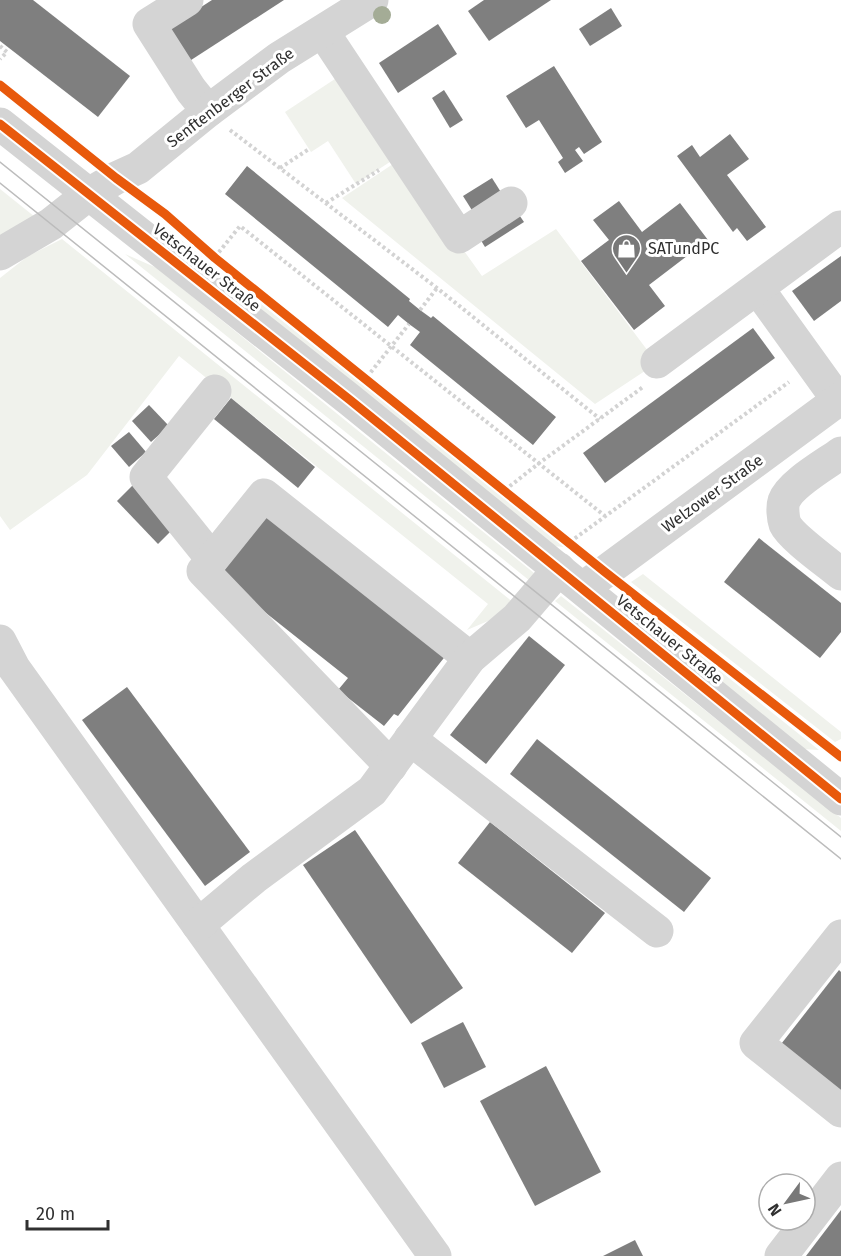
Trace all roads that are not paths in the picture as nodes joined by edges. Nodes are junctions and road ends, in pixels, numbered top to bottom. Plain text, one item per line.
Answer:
1 (187, 0) edge
2 (372, 0) edge
3 (323, 32) junction
4 (219, 120) junction
5 (0, 124) edge
6 (88, 194) junction
7 (511, 202) dead end
8 (840, 227) edge
9 (0, 254) edge
10 (758, 289) junction
11 (657, 362) dead end
12 (214, 391) dead end
13 (839, 399) edge
14 (841, 453) edge
15 (212, 559) junction
16 (579, 568) junction
17 (841, 574) edge
18 (0, 641) edge
19 (470, 658) junction
20 (410, 739) junction
21 (391, 766) junction
22 (835, 781) edge
23 (198, 925) junction
24 (657, 931) dead end
25 (841, 936) edge
26 (841, 1111) edge
27 (841, 1178) edge
28 (435, 1256) edge
29 (781, 1256) edge

1 - 4 street
2 - 3 street, Senftenberger Straße
3 - 4 street, Senftenberger Straße
3 - 7 street
4 - 6 street, Senftenberger Straße
5 - 6 street, Vetschauer Straße
6 - 9 street, Senftenberger Straße
6 - 16 street, Vetschauer Straße
8 - 10 street
10 - 11 street
10 - 13 street
12 - 15 street
13 - 16 street, Welzower Straße
14 - 17 street
15 - 19 street
15 - 21 street
16 - 19 street, Welzower Straße
16 - 22 street, Vetschauer Straße
18 - 23 street
19 - 20 street, Welzower Straße
20 - 21 street, Welzower Straße
20 - 24 street
21 - 23 street, Welzower Straße
23 - 28 street
25 - 26 street
27 - 29 street

